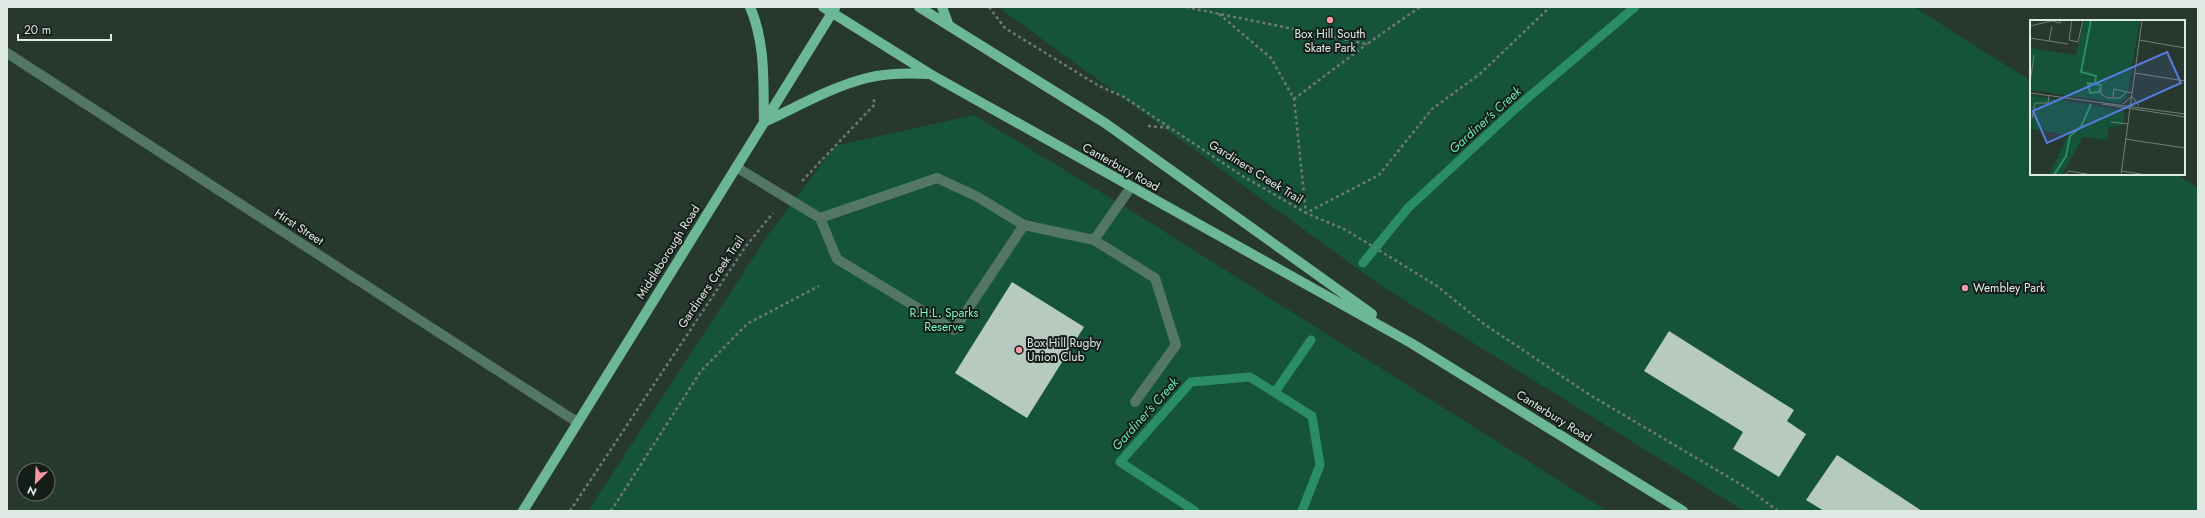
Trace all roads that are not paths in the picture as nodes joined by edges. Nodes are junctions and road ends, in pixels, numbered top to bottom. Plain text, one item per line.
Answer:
1 (750, 7) edge
2 (823, 7) edge
3 (919, 7) edge
4 (942, 7) edge
5 (834, 10) edge
6 (949, 26) junction
7 (7, 53) edge
8 (930, 74) junction
9 (764, 122) junction
10 (736, 167) junction
11 (1131, 187) junction
12 (820, 218) junction
13 (1024, 225) junction
14 (1094, 240) junction
15 (1411, 342) junction
16 (1135, 402) dead end
17 (577, 422) junction
18 (524, 511) edge
19 (1683, 511) edge

1 - 9 main road
2 - 5 main road, Canterbury Road
3 - 6 main road, Canterbury Road
4 - 6 main road
5 - 8 main road, Canterbury Road
5 - 9 main road, Middleborough Road
6 - 15 main road, Canterbury Road
7 - 17 street, Hirst Street
8 - 9 main road
8 - 11 main road, Canterbury Road
9 - 10 main road, Middleborough Road
10 - 12 street
10 - 17 main road, Middleborough Road
11 - 14 street
11 - 15 main road, Canterbury Road
12 - 13 street
12 - 13 street
13 - 14 street
14 - 16 street
15 - 19 main road, Canterbury Road
17 - 18 main road, Middleborough Road

